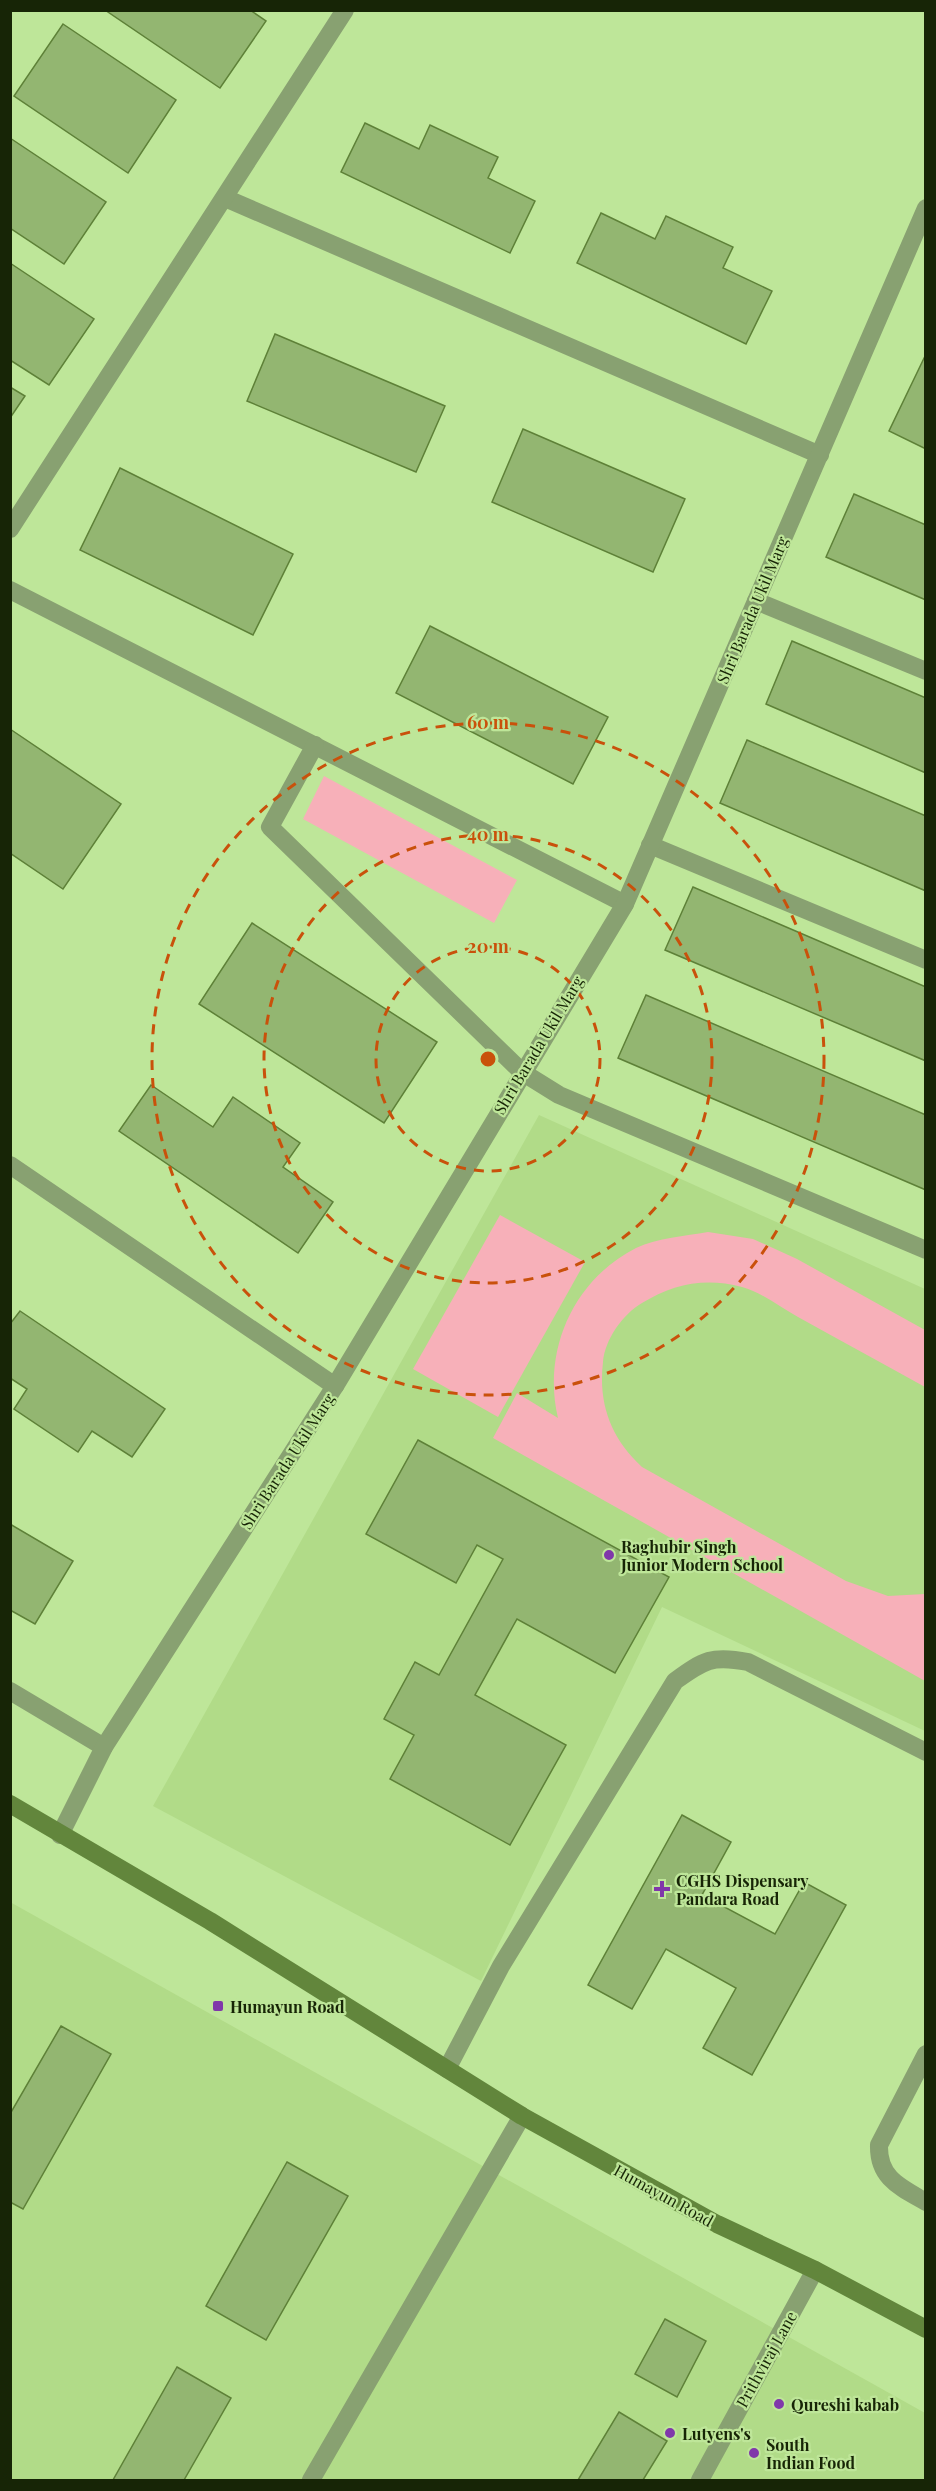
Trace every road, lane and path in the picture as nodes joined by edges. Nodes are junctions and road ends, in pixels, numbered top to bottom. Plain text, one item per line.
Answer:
1 (345, 10) edge
2 (225, 198) junction
3 (926, 208) edge
4 (820, 455) junction
5 (10, 529) edge
6 (10, 590) edge
7 (756, 601) junction
8 (926, 671) edge
9 (315, 745) junction
10 (650, 845) junction
11 (625, 904) junction
12 (926, 960) edge
13 (522, 1072) junction
14 (10, 1166) edge
15 (926, 1250) edge
16 (335, 1386) junction
17 (10, 1691) edge
18 (104, 1747) junction
19 (926, 1752) edge
20 (10, 1804) edge
21 (60, 1835) junction
22 (926, 2054) edge
23 (447, 2069) junction
24 (522, 2116) junction
25 (926, 2202) edge
26 (815, 2270) junction
27 (926, 2328) edge
28 (311, 2481) edge
29 (700, 2481) edge

1 - 2 street
2 - 4 street
2 - 5 street
3 - 4 street, Shri Barada Ukil Marg
4 - 7 street, Shri Barada Ukil Marg
6 - 9 street
7 - 8 street
7 - 10 street, Shri Barada Ukil Marg
9 - 11 street
9 - 13 street
10 - 11 street, Shri Barada Ukil Marg
10 - 12 street
11 - 13 street, Shri Barada Ukil Marg
13 - 15 street
13 - 16 street, Shri Barada Ukil Marg
14 - 16 street
16 - 18 street, Shri Barada Ukil Marg
17 - 18 street
18 - 21 street, Shri Barada Ukil Marg
19 - 23 street
20 - 21 street, Humayun Road
21 - 23 street, Humayun Road
22 - 25 street
23 - 24 street, Humayun Road
24 - 26 street, Humayun Road
24 - 28 street
26 - 27 street, Humayun Road
26 - 29 street, Prithviraj Lane

